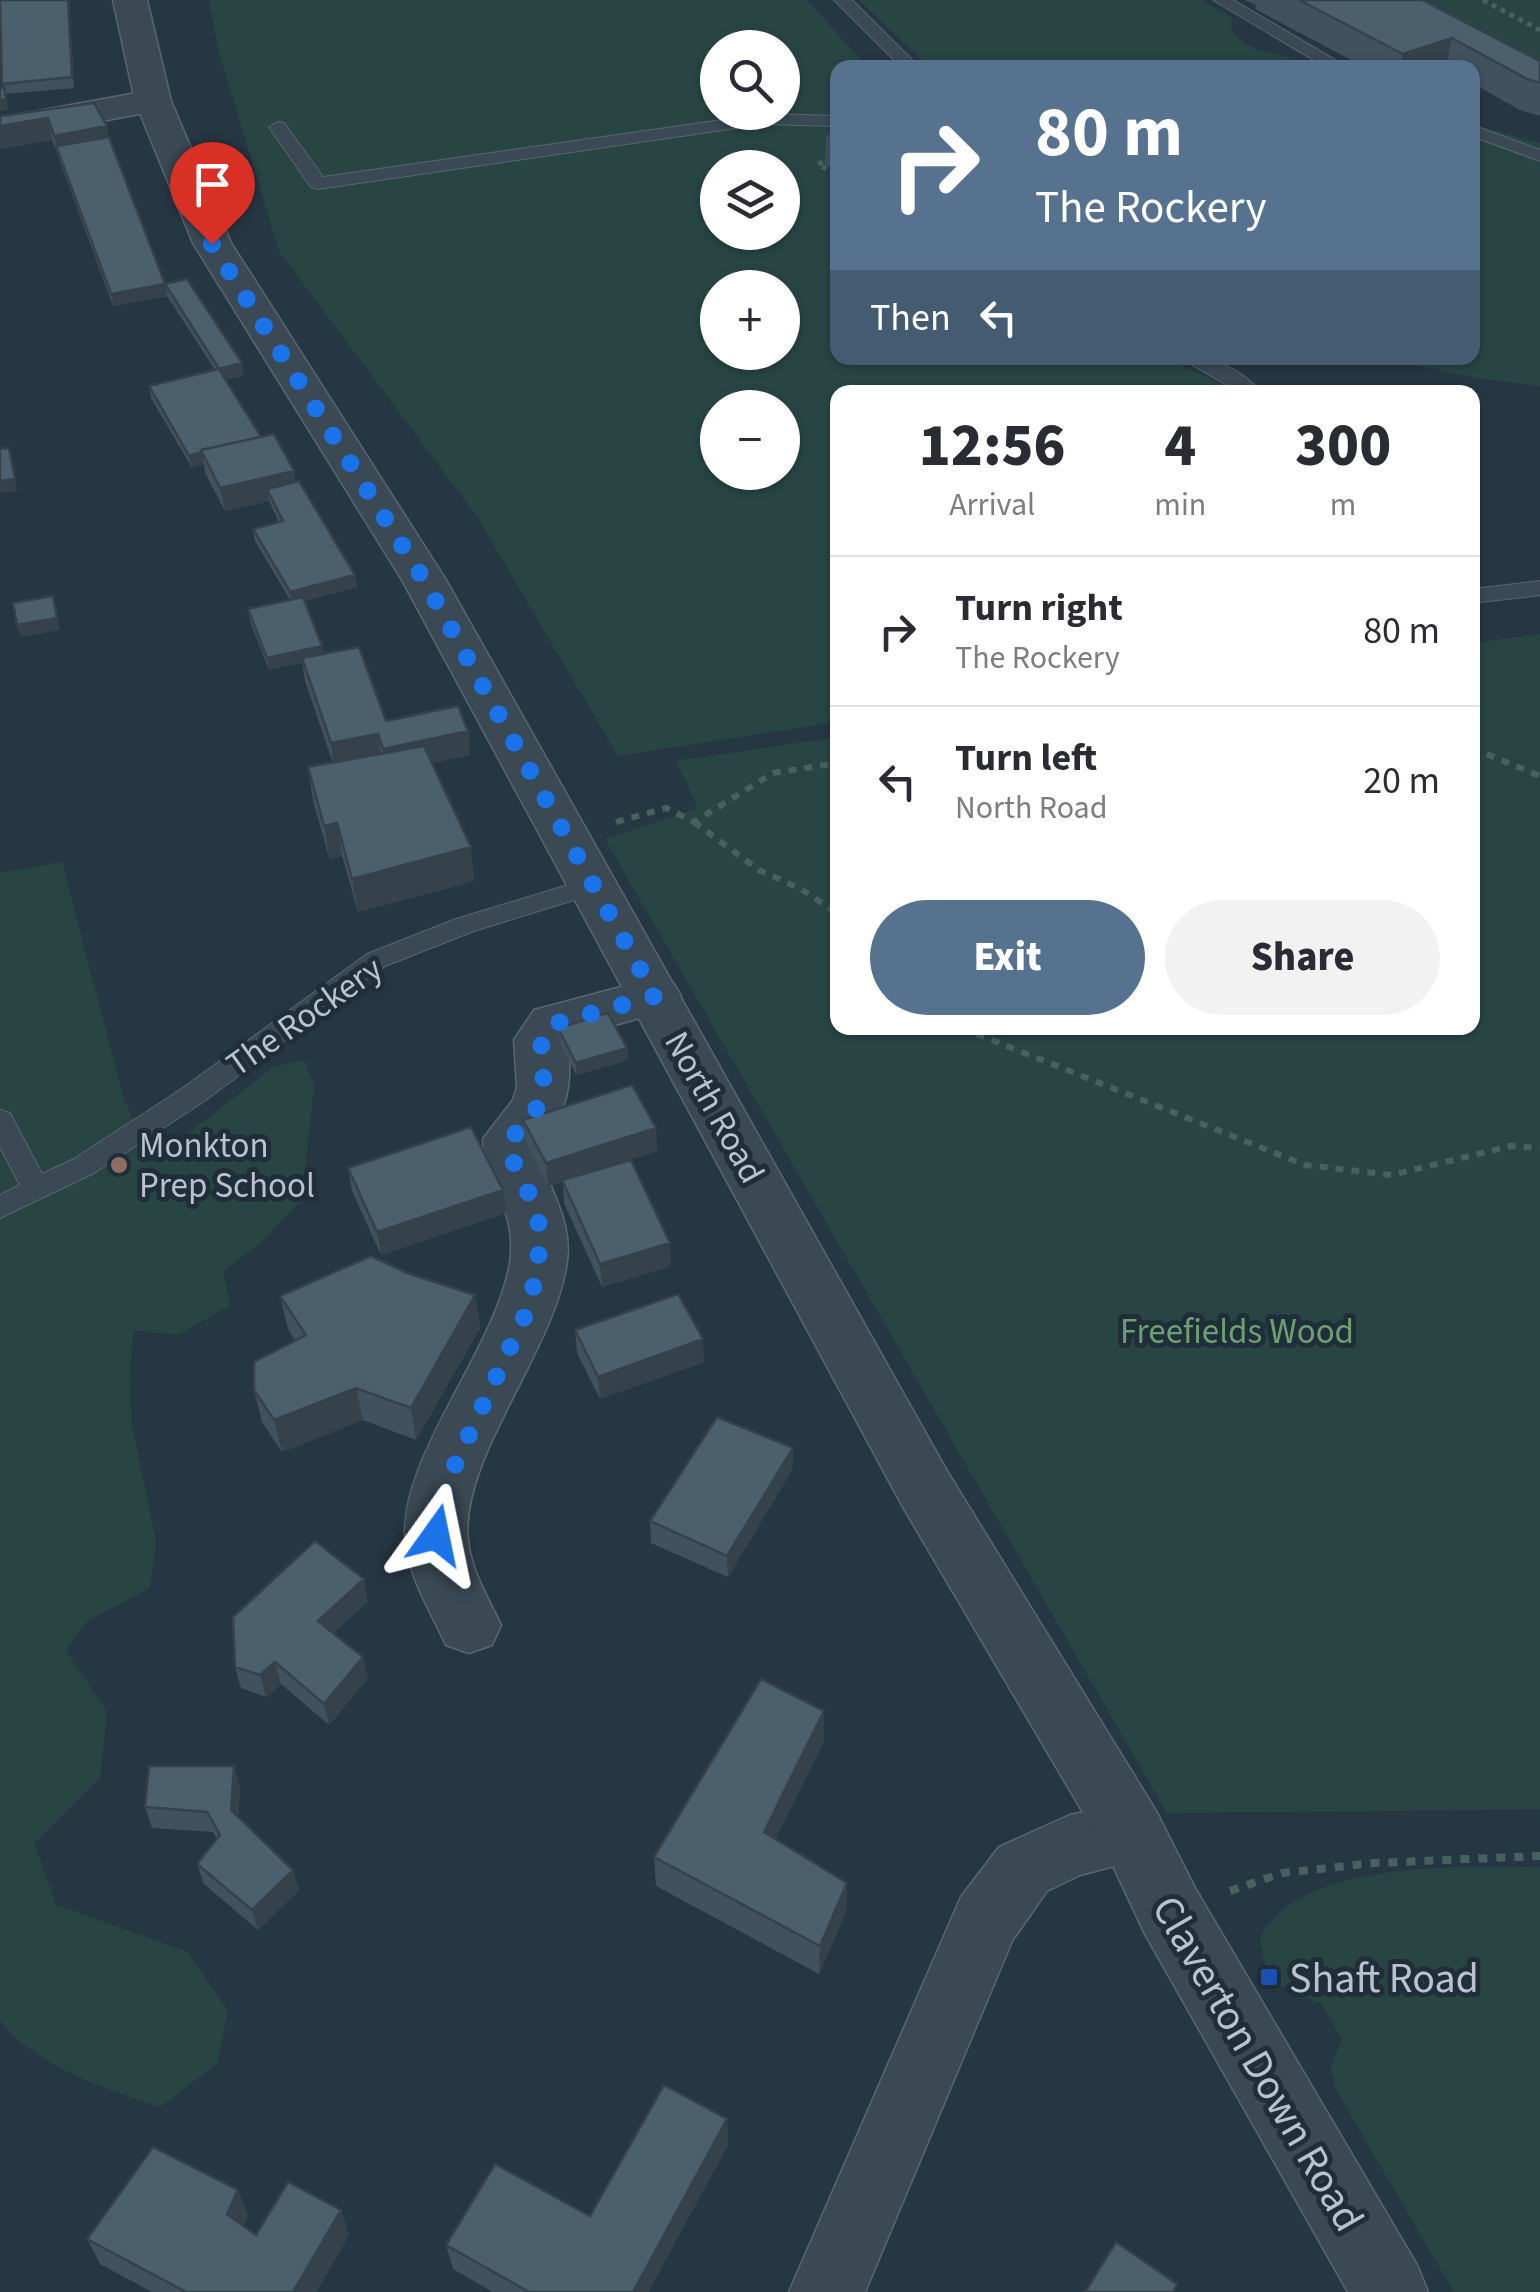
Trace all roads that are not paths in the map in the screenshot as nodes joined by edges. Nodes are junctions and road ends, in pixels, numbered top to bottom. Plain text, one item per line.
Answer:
1 (130, 0) edge
2 (842, 0) edge
3 (1222, 0) edge
4 (904, 60) edge
5 (1327, 60) edge
6 (153, 100) junction
7 (830, 121) edge
8 (278, 128) dead end
9 (0, 130) edge
10 (1480, 133) edge
11 (1540, 156) edge
12 (1206, 365) edge
13 (1241, 385) edge
14 (1540, 588) edge
15 (1480, 595) edge
16 (594, 886) junction
17 (655, 996) junction
18 (0, 1120) edge
19 (36, 1190) junction
20 (0, 1208) edge
21 (469, 1625) dead end
22 (1132, 1833) junction
23 (827, 2292) edge
24 (1390, 2292) edge

1 - 6 street, North Road
2 - 4 lane
3 - 5 lane
6 - 9 street
6 - 16 street, North Road
7 - 8 lane
10 - 11 lane
12 - 13 lane
14 - 15 lane
16 - 17 street, North Road
16 - 19 lane, The Rockery
17 - 21 street
17 - 22 street, North Road
18 - 19 lane
19 - 20 lane, The Rockery
22 - 23 street
22 - 24 street, Claverton Down Road

